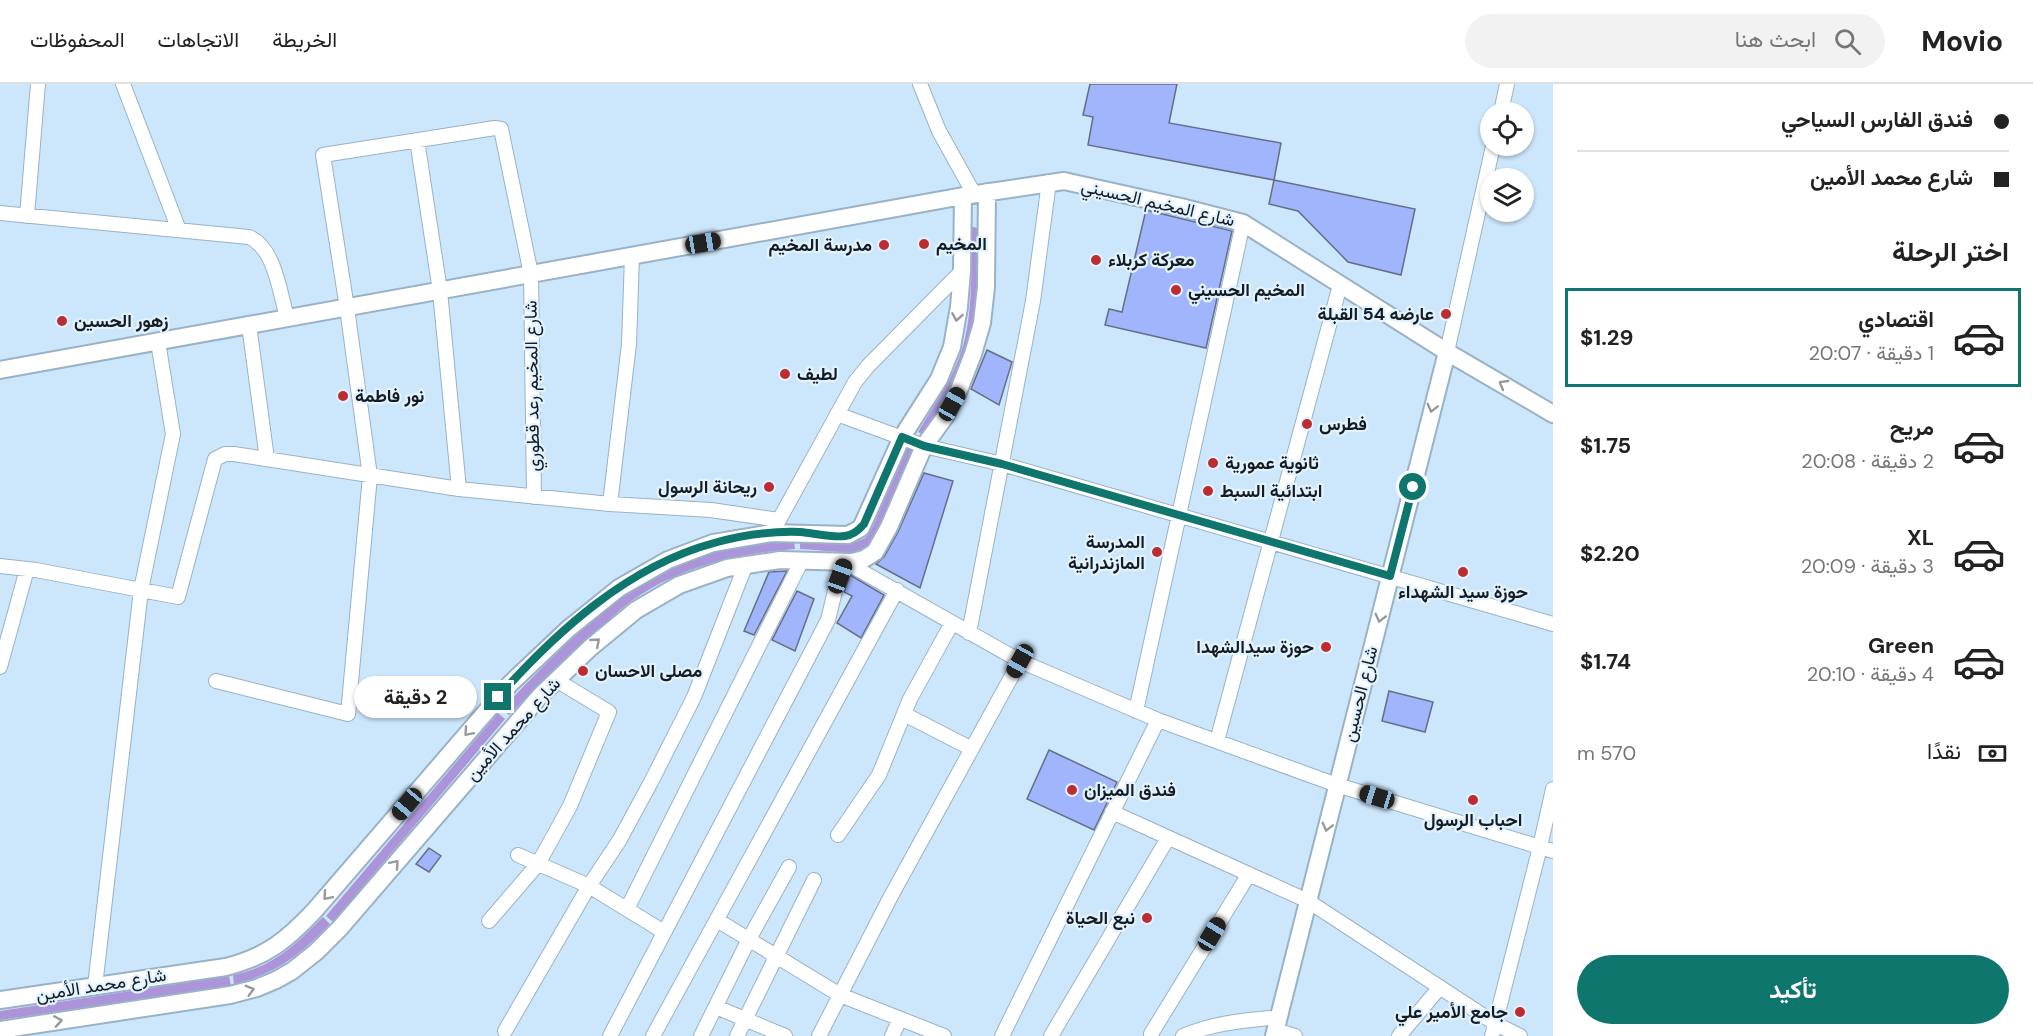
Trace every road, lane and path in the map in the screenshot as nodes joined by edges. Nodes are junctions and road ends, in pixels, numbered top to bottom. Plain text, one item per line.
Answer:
1 (38, 84) edge
2 (123, 84) edge
3 (920, 84) edge
4 (1507, 84) edge
5 (1503, 102) edge
6 (417, 140) junction
7 (1491, 156) edge
8 (1049, 182) junction
9 (975, 194) junction
10 (0, 213) edge
11 (27, 216) junction
12 (1243, 223) junction
13 (179, 230) junction
14 (632, 256) junction
15 (962, 271) junction
16 (531, 274) junction
17 (1340, 285) junction
18 (440, 291) junction
19 (347, 308) junction
20 (287, 318) junction
21 (249, 325) junction
22 (158, 342) junction
23 (1447, 352) junction
24 (0, 370) edge
25 (837, 414) junction
26 (1553, 414) edge
27 (902, 437) junction
28 (924, 446) junction
29 (267, 459) junction
30 (1002, 464) junction
31 (370, 476) junction
32 (459, 489) junction
33 (534, 497) junction
34 (610, 504) junction
35 (1179, 515) junction
36 (775, 526) junction
37 (1271, 542) junction
38 (802, 560) junction
39 (845, 562) junction
40 (747, 564) junction
41 (0, 566) edge
42 (27, 569) junction
43 (1390, 576) junction
44 (141, 590) junction
45 (897, 590) junction
46 (952, 623) junction
47 (1553, 624) edge
48 (969, 633) junction
49 (1020, 661) junction
50 (0, 667) edge
51 (556, 680) junction
52 (216, 681) dead end
53 (1136, 711) junction
54 (904, 714) junction
55 (1158, 720) junction
56 (1217, 741) junction
57 (972, 749) junction
58 (1338, 784) junction
59 (1553, 789) edge
60 (1112, 812) junction
61 (838, 835) dead end
62 (1168, 838) junction
63 (1547, 849) edge
64 (518, 855) dead end
65 (538, 864) junction
66 (789, 867) dead end
67 (1248, 874) junction
68 (814, 880) dead end
69 (589, 886) junction
70 (1308, 902) junction
71 (627, 909) junction
72 (717, 920) junction
73 (489, 921) dead end
74 (664, 932) junction
75 (749, 939) junction
76 (777, 957) junction
77 (95, 986) junction
78 (1440, 987) junction
79 (840, 995) junction
80 (0, 1000) edge
81 (716, 1007) junction
82 (745, 1019) junction
83 (900, 1019) junction
84 (1272, 1028) edge
85 (0, 1030) edge
86 (1494, 1030) edge
87 (505, 1031) dead end
88 (610, 1036) edge
89 (654, 1036) edge
90 (701, 1036) edge
91 (737, 1036) edge
92 (785, 1036) edge
93 (819, 1036) edge
94 (892, 1036) edge
95 (944, 1036) edge
96 (1002, 1036) edge
97 (1051, 1036) edge
98 (1152, 1036) edge
99 (1183, 1036) edge
100 (1295, 1036) edge
101 (1399, 1036) edge
102 (1520, 1036) edge

1 - 11 street
2 - 13 street
3 - 9 street
4 - 5 street
6 - 16 street, شارع المخيم رعد قطوري
6 - 18 street
6 - 19 street
7 - 23 street
8 - 9 main road, شارع المخيم الحسيني
8 - 12 main road, شارع المخيم الحسيني
8 - 30 street
9 - 14 main road, شارع المخيم الحسيني
9 - 15 main road, شارع محمد الأمين
9 - 28 main road, شارع محمد الأمين
10 - 11 street
11 - 13 street
12 - 17 main road, شارع المخيم الحسيني
12 - 35 street
13 - 20 street
14 - 16 main road, شارع المخيم الحسيني
14 - 34 street
15 - 25 street
15 -> 27 main road, شارع محمد الأمين
16 - 18 main road, شارع المخيم الحسيني
16 - 33 street, شارع المخيم رعد قطوري
17 - 23 main road, شارع المخيم الحسيني
17 - 37 street
18 - 19 main road, شارع المخيم الحسيني
18 - 32 street
19 - 20 main road, شارع المخيم الحسيني
19 - 31 street
20 - 21 main road, شارع المخيم الحسيني
21 - 22 main road, شارع المخيم الحسيني
21 - 29 street
22 - 24 main road, شارع المخيم الحسيني
22 - 44 street
26 -> 23 main road, شارع المخيم الحسيني
23 -> 43 main road, شارع الحسين
25 - 27 street
25 - 36 street
27 - 28 street
27 - 36 main road, شارع محمد الأمين
28 - 30 street
28 - 39 main road, شارع محمد الأمين
29 - 31 street
29 - 44 street
30 - 35 street
30 - 48 street
31 - 32 street
31 - 52 street
32 - 33 street
33 - 34 street
34 - 36 street
35 - 37 street
35 - 53 street
36 -> 77 main road, شارع محمد الأمين
37 - 43 street
37 - 56 street
38 - 39 main road, شارع محمد الأمين
38 - 40 main road, شارع محمد الأمين
38 - 71 street
39 - 45 street
39 - 74 street
51 -> 40 main road, شارع محمد الأمين
40 - 69 street
41 - 42 street
42 - 44 street
42 - 50 street
43 - 47 street
43 -> 58 main road, شارع الحسين
44 - 77 street
45 - 46 street
45 - 72 street
46 - 48 street
46 - 54 street
48 - 49 street
49 - 53 street
49 - 57 street
51 - 65 street
85 -> 51 main road, شارع محمد الأمين
53 - 55 street
54 - 57 street
54 - 61 street
55 - 56 street
55 - 60 street
56 - 58 street
57 - 79 street
58 - 63 street
58 -> 70 main road, شارع الحسين
59 - 63 street
60 - 62 street
60 - 96 street
62 - 67 street
62 - 97 street
63 - 86 street
64 - 65 street
65 - 69 street
65 - 73 street
66 - 75 street
67 - 70 street
67 - 98 street
68 - 76 street
69 - 71 street
69 - 87 street
70 - 78 street
70 - 84 main road, شارع الحسين
71 - 74 street
72 - 75 street
72 - 89 street
74 - 88 street
75 - 76 street
75 - 81 street
76 - 79 street
76 - 82 street
77 - 80 main road, شارع محمد الأمين
78 - 86 street
78 - 101 street
79 - 83 street
79 - 93 street
81 - 82 street
81 - 90 street
82 - 91 street
82 - 92 street
83 - 94 street
83 - 95 street
84 - 99 street
84 - 100 street
86 - 102 street

